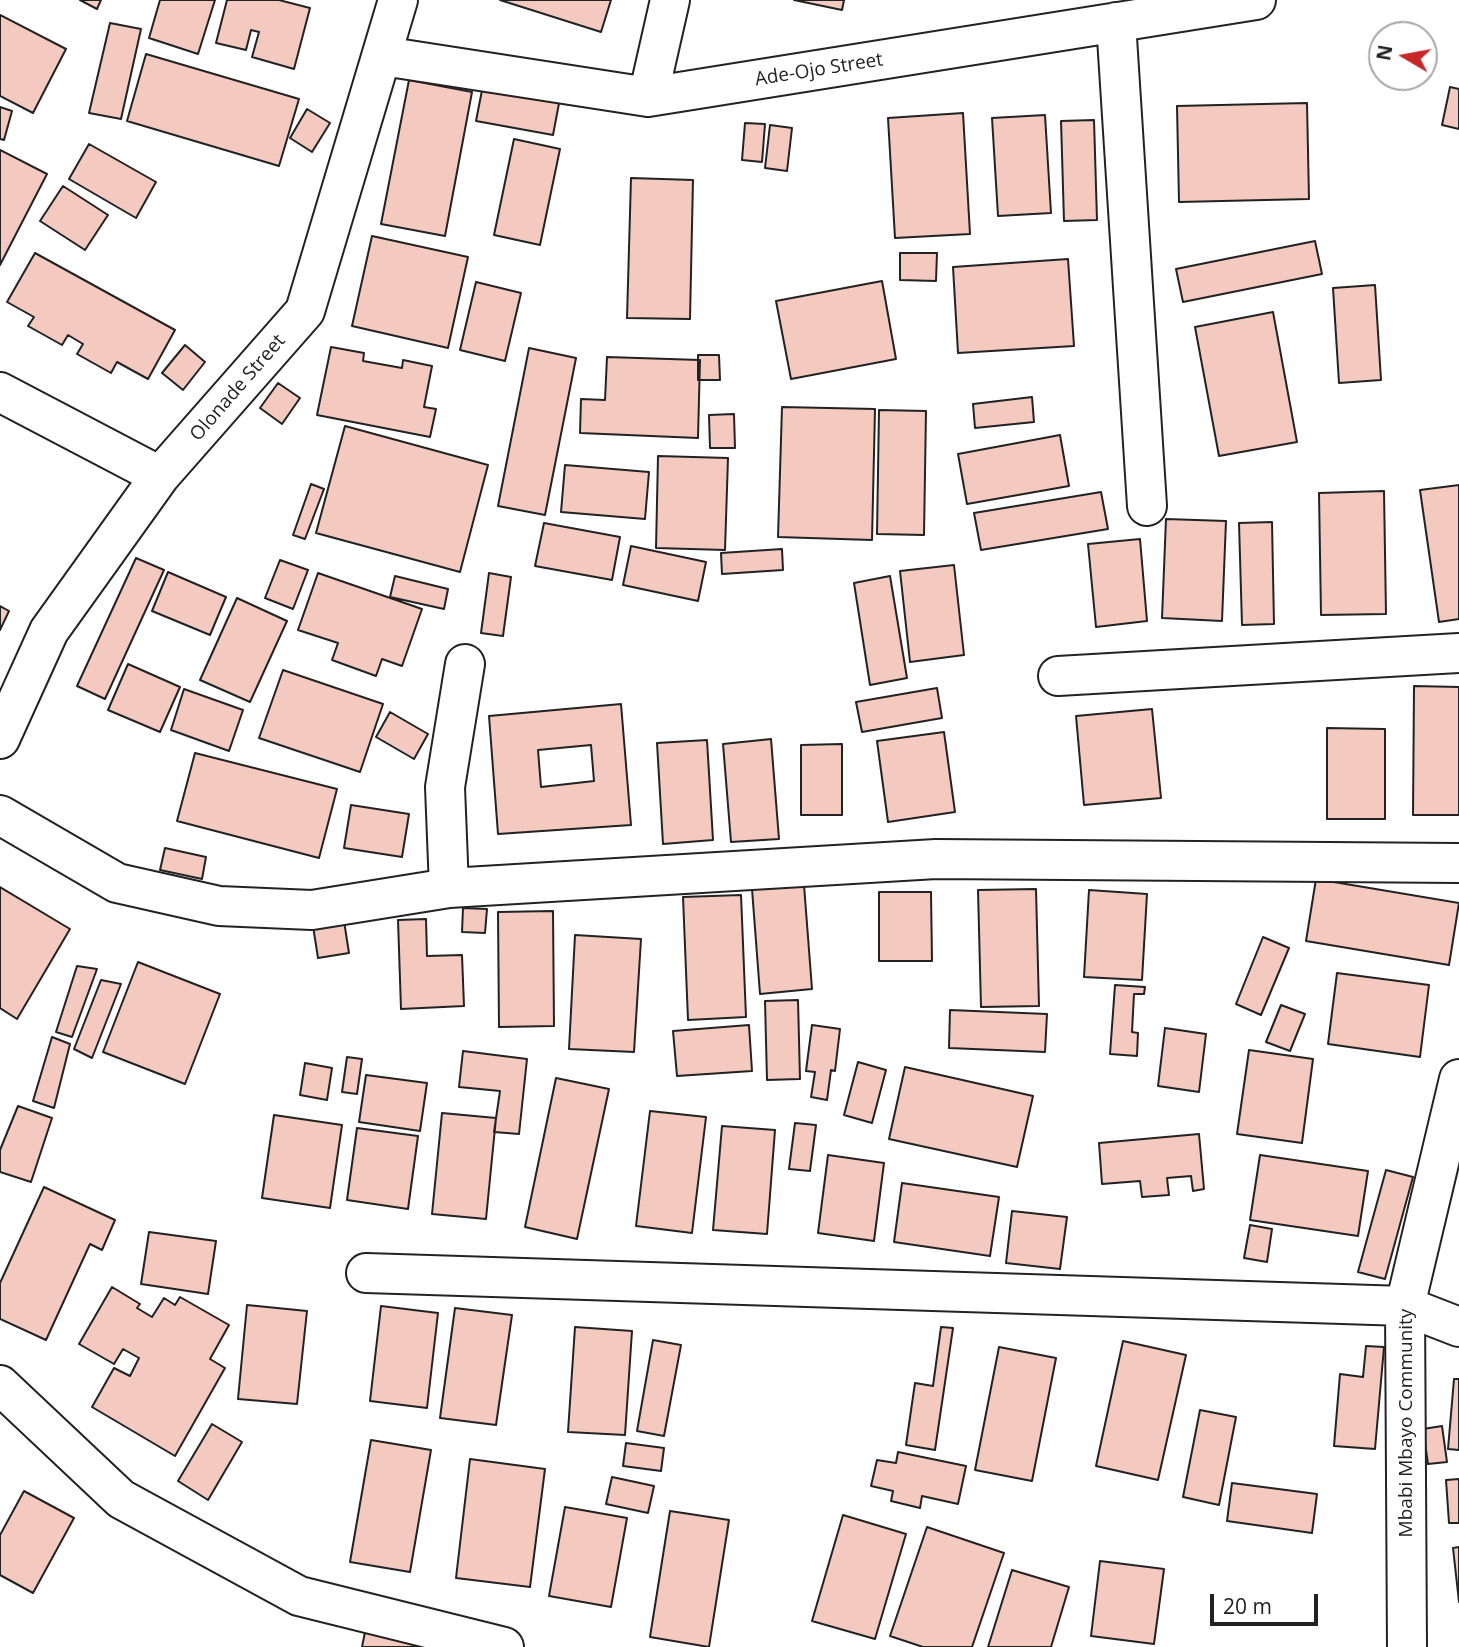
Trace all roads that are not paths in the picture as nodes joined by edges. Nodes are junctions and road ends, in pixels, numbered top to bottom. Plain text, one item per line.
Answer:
1 (398, 0) edge
2 (670, 0) edge
3 (1255, 0) edge
4 (1116, 22) junction
5 (383, 56) junction
6 (648, 97) junction
7 (0, 392) edge
8 (160, 476) junction
9 (1147, 506) dead end
10 (1459, 653) edge
11 (465, 664) dead end
12 (1058, 676) dead end
13 (0, 739) edge
14 (0, 815) edge
15 (1459, 863) edge
16 (449, 888) junction
17 (1459, 1079) edge
18 (366, 1273) dead end
19 (1405, 1306) junction
20 (1459, 1327) edge
21 (0, 1385) edge
22 (488, 1645) edge
23 (1407, 1647) edge

1 - 5 street, Olonade Street
2 - 6 street
3 - 4 street, Ade-Ojo Street
4 - 6 street, Ade-Ojo Street
4 - 9 street
5 - 6 street, Ade-Ojo Street
5 - 8 street, Olonade Street
7 - 8 street
8 - 13 street, Olonade Street
10 - 12 street
11 - 16 street
14 - 16 street
15 - 16 street
17 - 19 street, Mbabi Mbayo Community
18 - 19 street
19 - 20 street
19 - 23 street, Mbabi Mbayo Community
21 - 22 street

